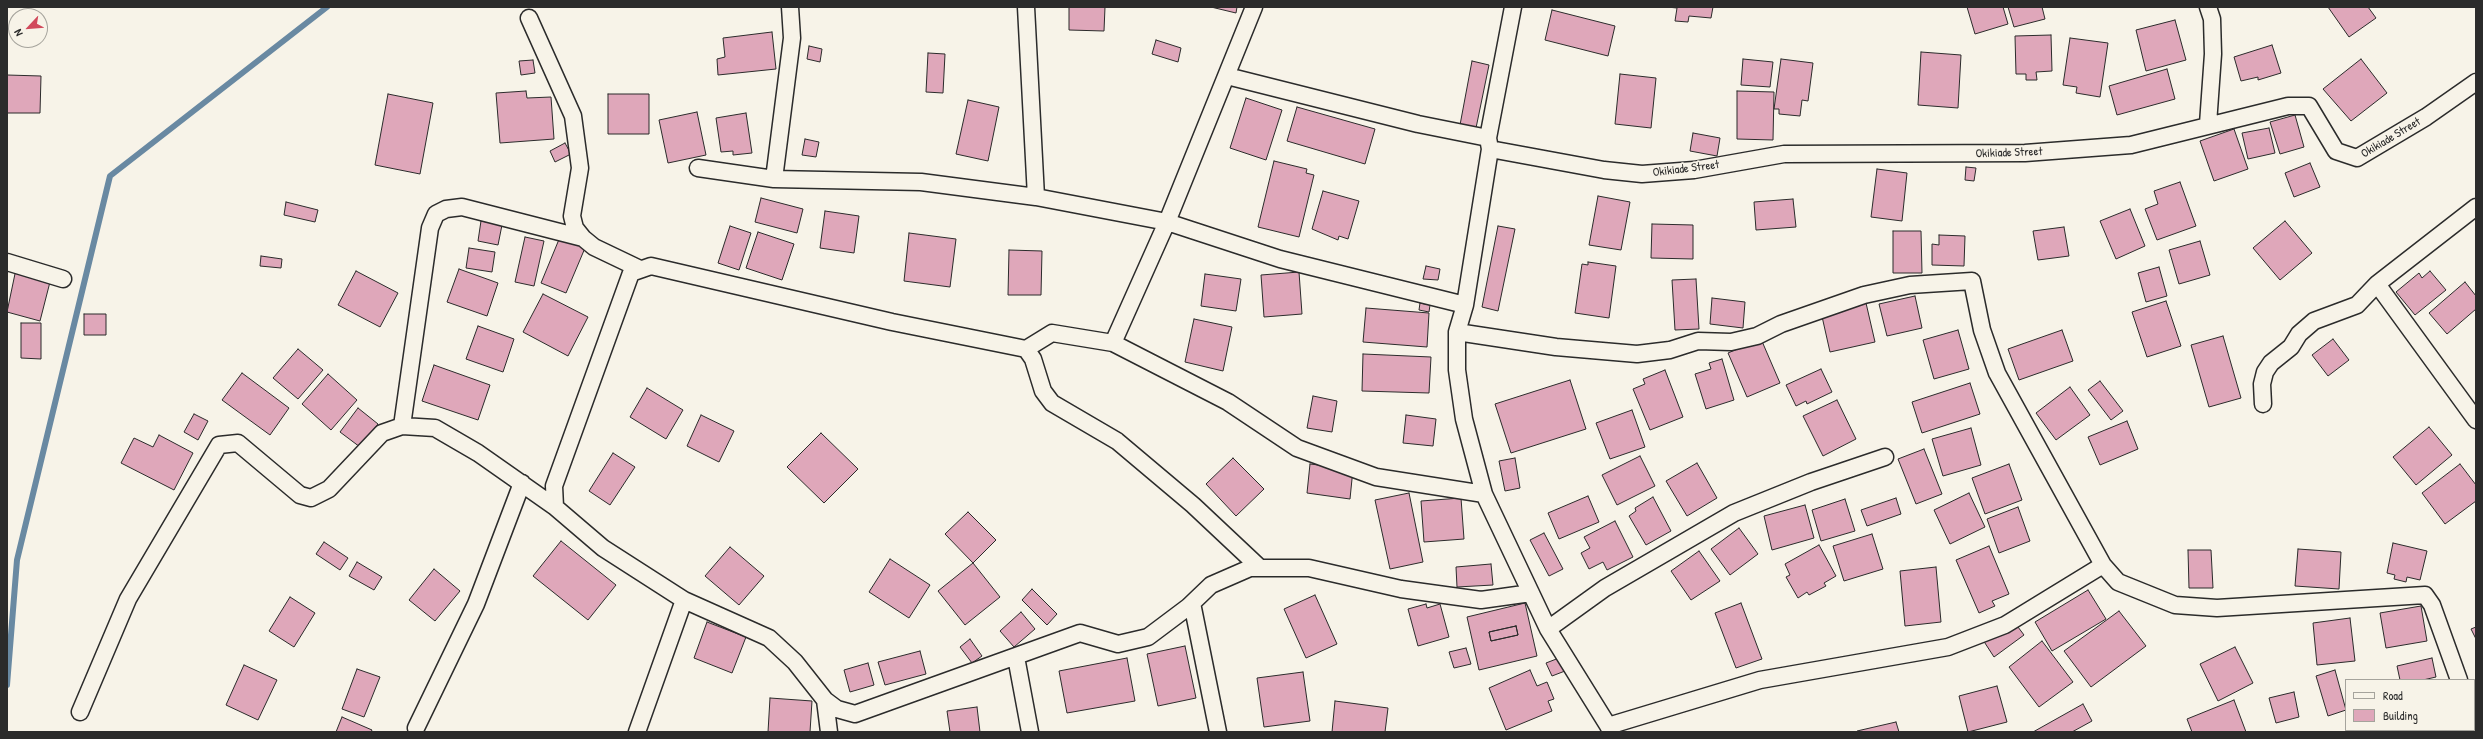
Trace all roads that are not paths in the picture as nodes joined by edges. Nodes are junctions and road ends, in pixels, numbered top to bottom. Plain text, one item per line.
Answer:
1 (790, 7) edge
2 (1026, 7) edge
3 (1254, 7) edge
4 (1513, 7) edge
5 (2208, 7) edge
6 (529, 18) dead end
7 (1227, 76) junction
8 (2476, 82) edge
9 (2208, 124) junction
10 (1489, 144) junction
11 (698, 168) dead end
12 (774, 178) junction
13 (1036, 197) junction
14 (2476, 207) edge
15 (1167, 222) junction
16 (583, 238) junction
17 (7, 262) edge
18 (640, 269) junction
19 (63, 279) dead end
20 (2377, 284) junction
21 (1465, 305) junction
22 (1457, 332) junction
23 (1113, 343) junction
24 (1026, 349) junction
25 (2264, 404) dead end
26 (2476, 420) edge
27 (402, 426) junction
28 (1885, 457) dead end
29 (522, 483) junction
30 (1484, 494) junction
31 (555, 507) junction
32 (2103, 565) junction
33 (1259, 567) junction
34 (1531, 593) junction
35 (684, 600) junction
36 (1192, 603) junction
37 (1548, 629) junction
38 (1016, 657) junction
39 (2459, 679) edge
40 (825, 700) junction
41 (80, 712) dead end
42 (416, 728) dead end
43 (1610, 729) edge
44 (637, 732) edge
45 (829, 732) edge
46 (1030, 732) edge
47 (1218, 732) edge

1 - 12 street
2 - 13 street
3 - 7 street
4 - 10 street
5 - 9 street
6 - 16 street
7 - 10 street, Okikiade Street
7 - 15 street
8 - 9 street, Okikiade Street
9 - 10 street, Okikiade Street
10 - 21 street
11 - 12 street
12 - 13 street
13 - 15 street
14 - 20 street
15 - 21 street
15 - 23 street
16 - 18 street
16 - 27 street
17 - 19 street
18 - 24 street
18 - 31 street
20 - 25 street
20 - 26 street
21 - 22 street
22 - 30 street
22 - 32 street
23 - 24 street
23 - 30 street
24 - 33 street
27 - 29 street
27 - 41 street
28 - 37 street
29 - 31 street
29 - 42 street
30 - 34 street
31 - 35 street
32 - 39 street
32 - 43 street
33 - 34 street
33 - 36 street
34 - 37 street
35 - 40 street
35 - 44 street
36 - 38 street
36 - 47 street
37 - 43 street
38 - 40 street
38 - 46 street
40 - 45 street

